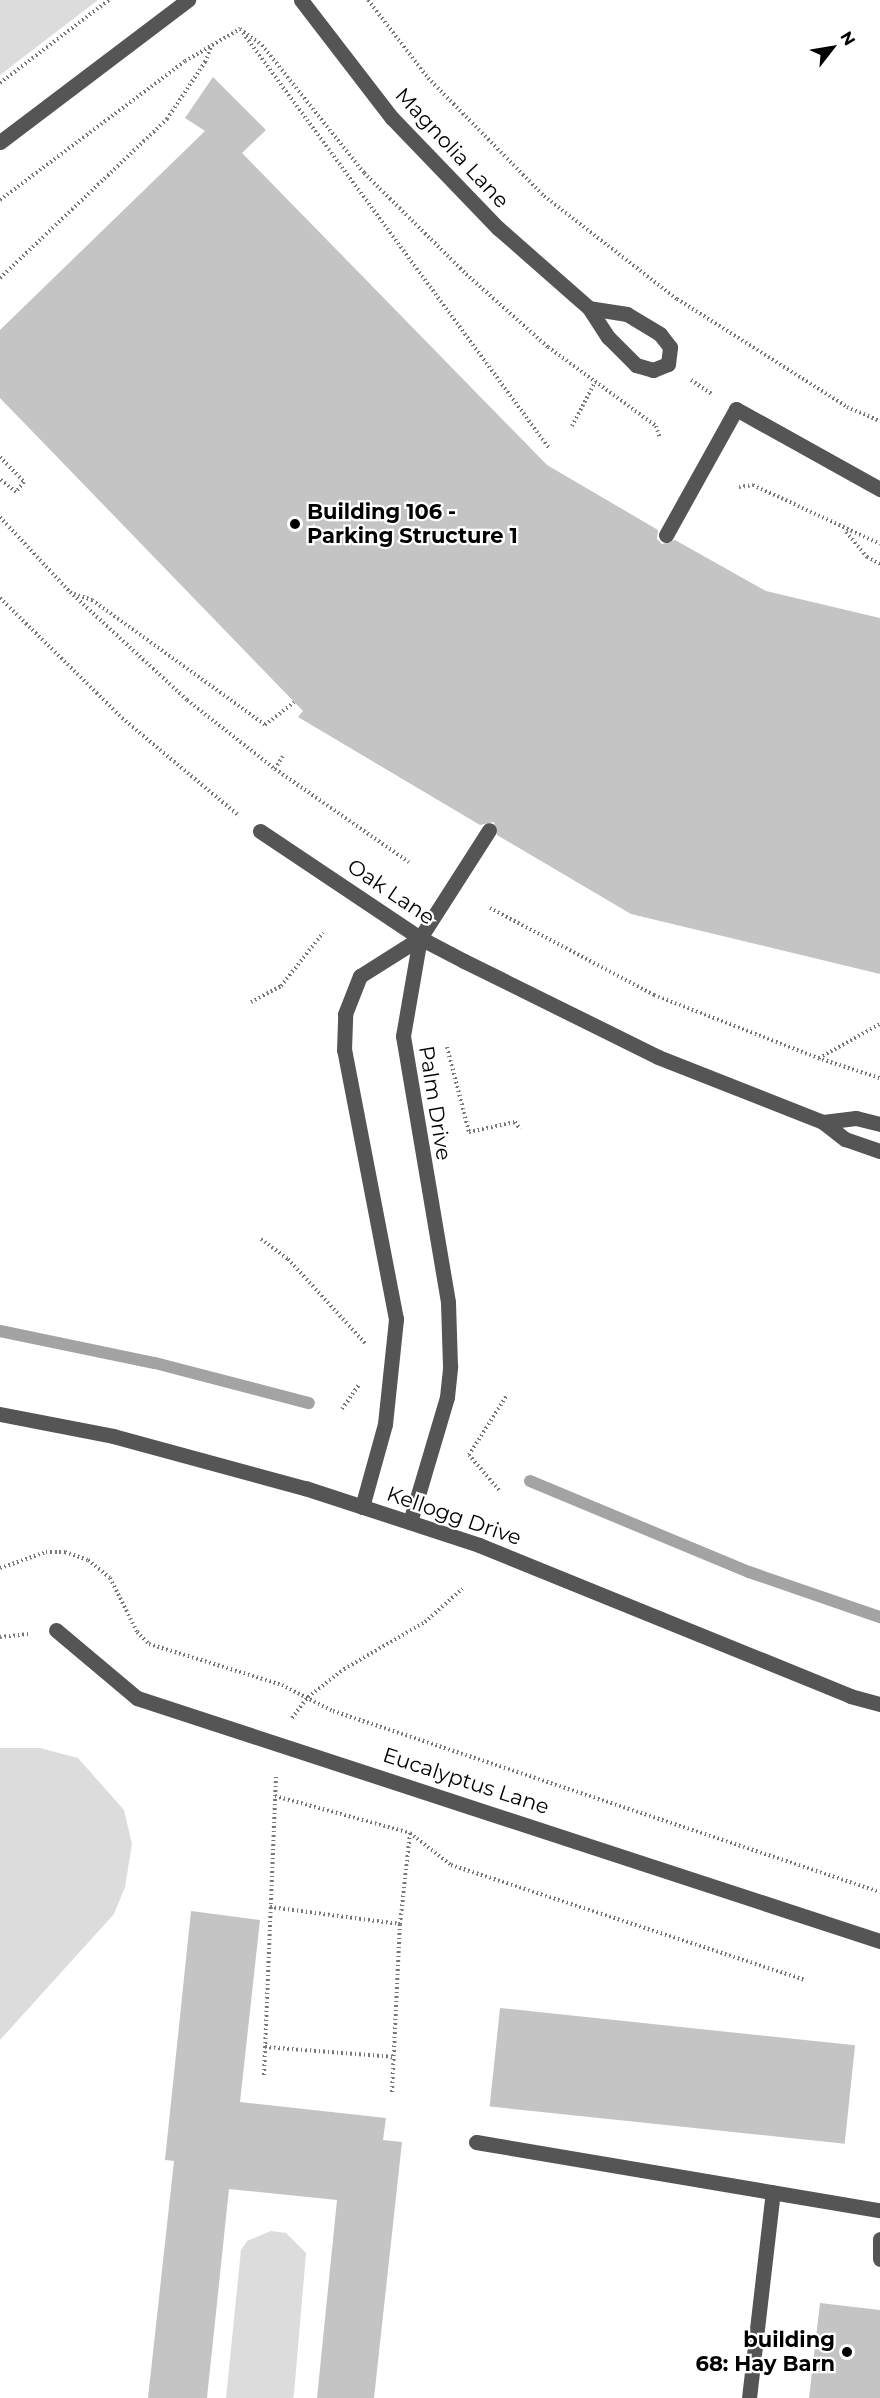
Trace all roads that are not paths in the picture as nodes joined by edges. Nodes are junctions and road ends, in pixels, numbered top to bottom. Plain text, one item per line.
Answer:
1 (188, 0) edge
2 (301, 0) edge
3 (0, 142) edge
4 (589, 308) junction
5 (880, 489) edge
6 (666, 535) dead end
7 (489, 830) dead end
8 (260, 831) road end
9 (420, 938) junction
10 (822, 1122) junction
11 (880, 1124) edge
12 (880, 1151) edge
13 (0, 1414) edge
14 (362, 1507) junction
15 (410, 1522) junction
16 (56, 1630) dead end
17 (880, 1704) edge
18 (880, 1941) edge
19 (477, 2142) dead end
20 (773, 2192) junction
21 (880, 2210) edge
22 (880, 2239) edge
23 (880, 2259) edge
24 (749, 2398) edge

1 - 3 street
2 - 4 street, Magnolia Lane
4 - 4 street, Magnolia Lane
5 - 6 street
7 - 9 street
8 - 9 street, Oak Lane
9 - 10 street, Oak Lane
9 - 14 street
9 - 15 street, Palm Drive
10 - 11 street, Oak Lane
10 - 12 street, Oak Lane
13 - 14 street, Kellogg Drive
14 - 15 street, Kellogg Drive
15 - 17 street, Kellogg Drive
16 - 18 street, Eucalyptus Lane
19 - 20 street
20 - 21 street
20 - 24 street
22 - 23 street

